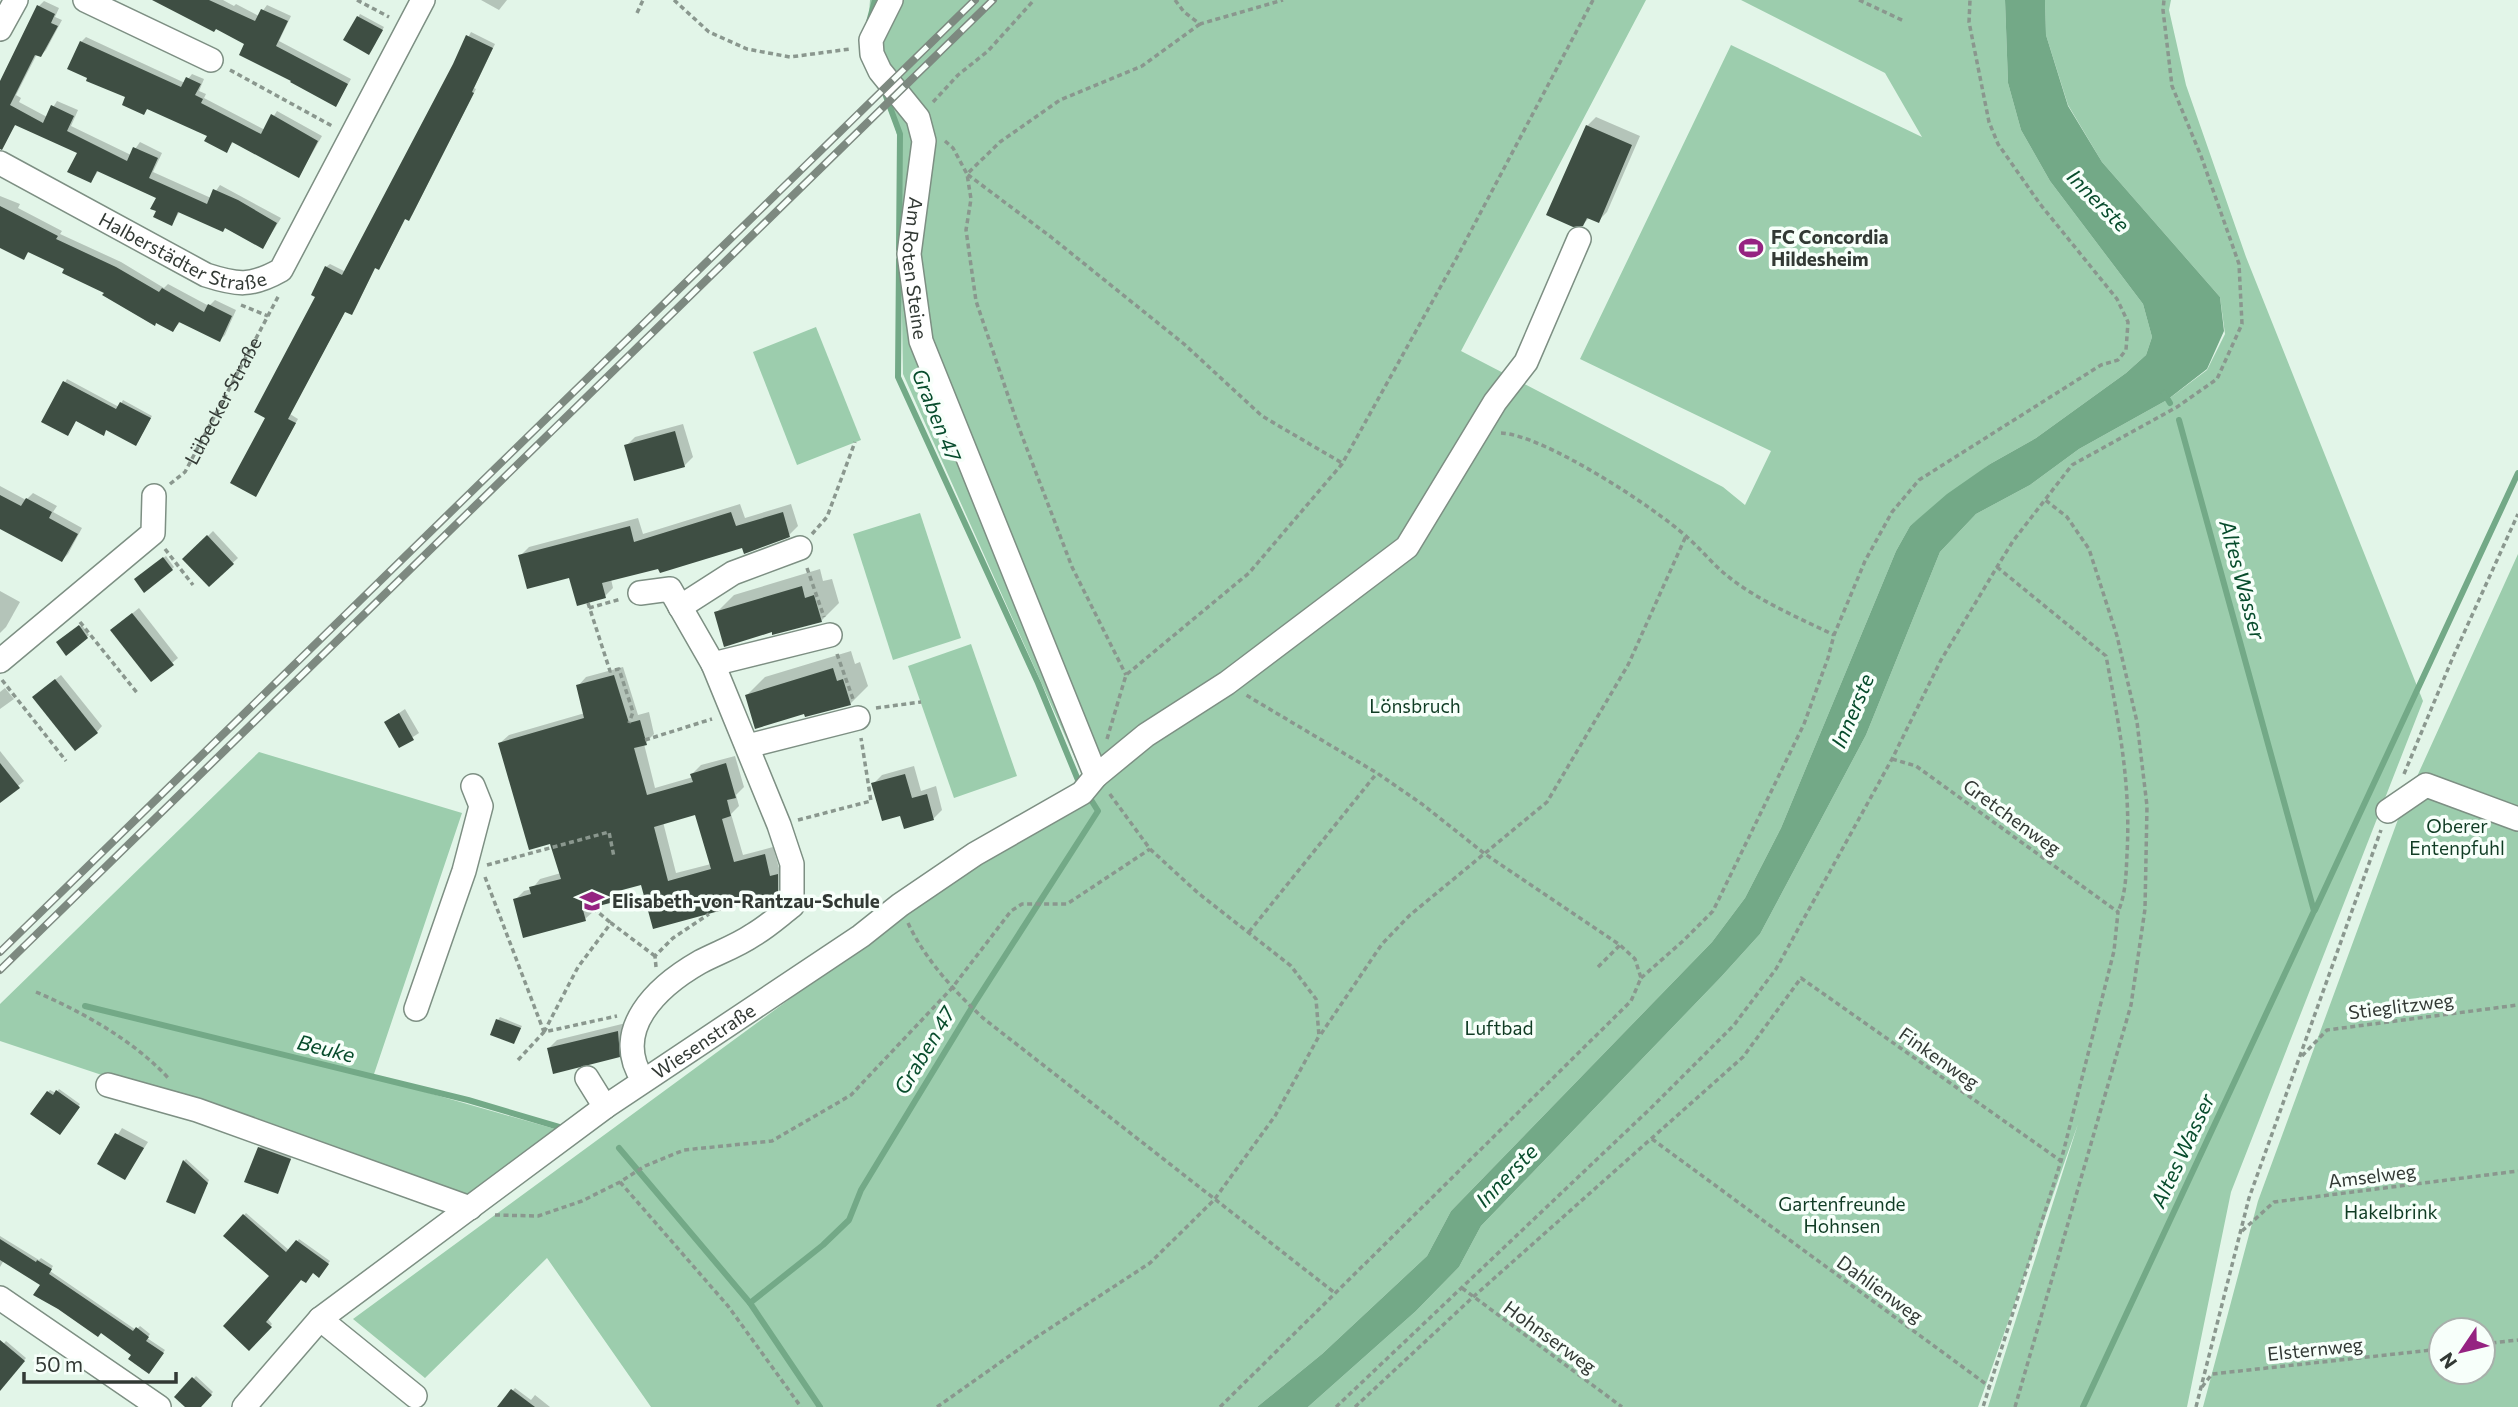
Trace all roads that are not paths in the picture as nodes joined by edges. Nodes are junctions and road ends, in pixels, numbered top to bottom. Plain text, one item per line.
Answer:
1 (16, 0) edge
2 (85, 0) edge
3 (423, 0) edge
4 (891, 0) edge
5 (0, 29) edge
6 (211, 60) road end
7 (0, 163) edge
8 (1579, 239) dead end
9 (154, 496) road end
10 (800, 548) dead end
11 (640, 593) road end
12 (680, 607) junction
13 (830, 635) dead end
14 (0, 662) edge
15 (713, 664) junction
16 (863, 713) road end
17 (748, 746) junction
18 (1096, 776) junction
19 (473, 786) dead end
20 (2388, 811) road end
21 (2518, 819) edge
22 (416, 1009) dead end
23 (587, 1078) dead end
24 (643, 1080) junction
25 (108, 1085) dead end
26 (605, 1107) junction
27 (470, 1208) junction
28 (0, 1298) edge
29 (320, 1319) junction
30 (415, 1396) dead end
31 (159, 1407) edge
32 (244, 1407) edge

1 - 5 street
2 - 6 street
3 - 7 street, Halberstädter Straße
4 - 18 street, Am Roten Steine
8 - 18 street, Wiesenstraße
9 - 14 street
10 - 12 street
11 - 12 street
12 - 15 street
13 - 15 street
15 - 17 street
16 - 17 street
17 - 24 street
18 - 24 street, Wiesenstraße
19 - 22 street
20 - 21 street
23 - 26 street
24 - 26 street, Wiesenstraße
25 - 27 street
26 - 27 street, Wiesenstraße
27 - 29 street, Wiesenstraße
28 - 31 street
29 - 30 street
29 - 32 street, Wiesenstraße

